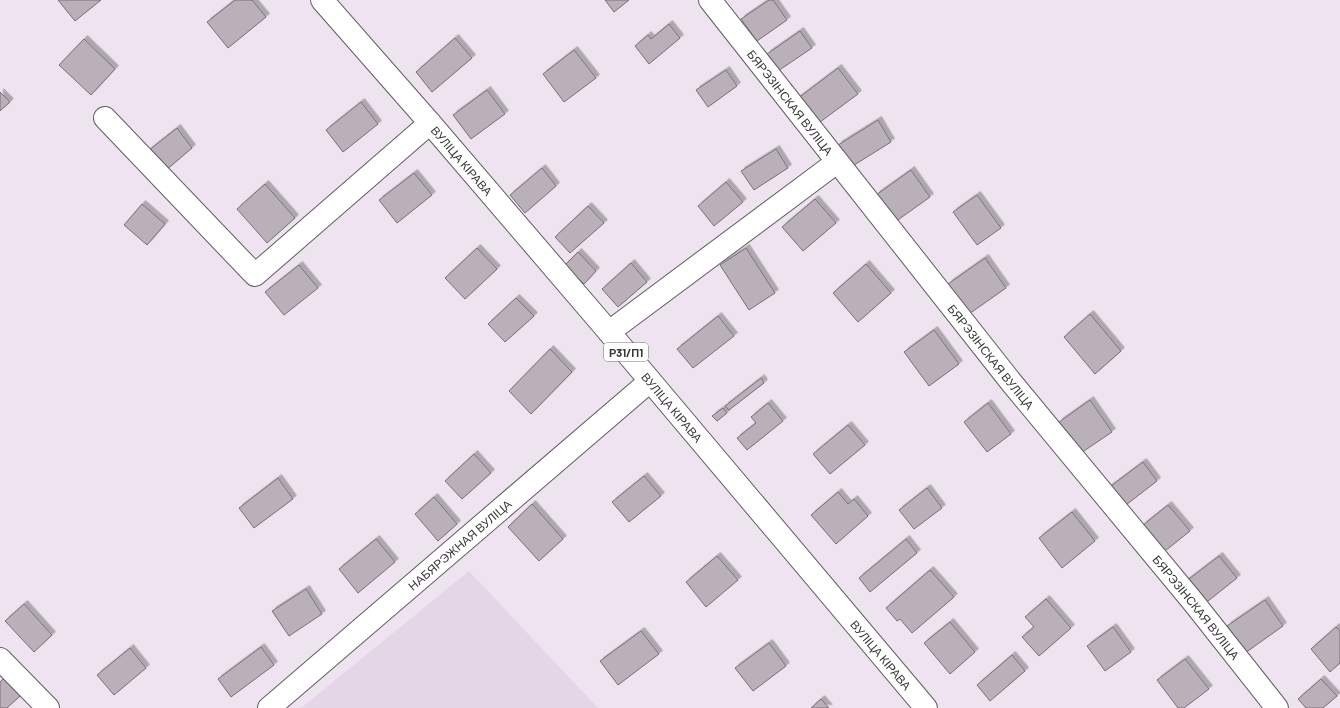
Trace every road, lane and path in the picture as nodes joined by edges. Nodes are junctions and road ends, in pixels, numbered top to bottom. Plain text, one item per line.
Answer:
1 (322, 0) edge
2 (715, 3) edge
3 (105, 118) dead end
4 (430, 122) junction
5 (837, 162) junction
6 (609, 332) junction
7 (650, 381) junction
8 (0, 659) edge
9 (48, 708) edge
10 (269, 708) edge
11 (926, 708) edge
12 (1278, 708) edge

1 - 4 street, ВУЛІЦА КІРАВА / Р31/П1
2 - 5 street, БЯРЭЗІНСКАЯ ВУЛІЦА
3 - 4 street
4 - 6 street, ВУЛІЦА КІРАВА / Р31/П1
5 - 6 street
5 - 12 street, БЯРЭЗІНСКАЯ ВУЛІЦА
6 - 7 street, ВУЛІЦА КІРАВА / Р31/П1
7 - 10 street, НАБЯРЭЖНАЯ ВУЛІЦА
7 - 11 street, ВУЛІЦА КІРАВА / Р31/П1
8 - 9 street

